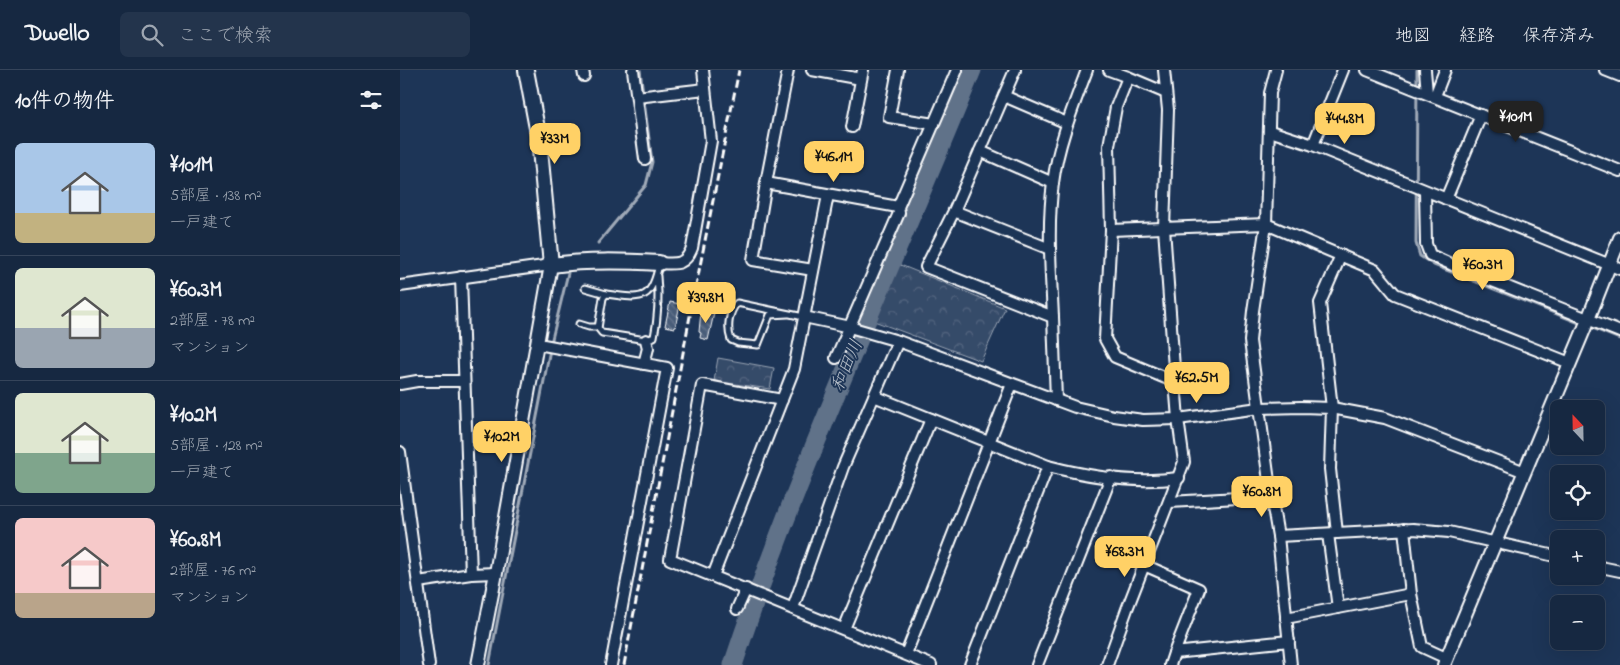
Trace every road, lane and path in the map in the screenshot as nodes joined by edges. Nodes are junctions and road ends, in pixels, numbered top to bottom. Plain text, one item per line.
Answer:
1 (526, 70) edge
2 (633, 70) edge
3 (703, 70) edge
4 (788, 70) edge
5 (812, 70) edge
6 (898, 70) edge
7 (957, 70) edge
8 (1015, 70) edge
9 (1087, 70) edge
10 (1109, 70) edge
11 (1164, 70) edge
12 (1276, 70) edge
13 (1343, 70) edge
14 (1367, 70) edge
15 (1425, 70) edge
16 (1445, 70) edge
17 (1605, 70) edge
18 (862, 75) edge
19 (1620, 76) edge
20 (1128, 77) junction
21 (705, 89) junction
22 (1428, 93) junction
23 (1166, 94) junction
24 (1004, 96) junction
25 (637, 97) junction
26 (1481, 115) junction
27 (1066, 123) junction
28 (934, 124) junction
29 (852, 127) dead end
30 (1270, 131) junction
31 (1313, 145) junction
32 (980, 151) junction
33 (645, 159) dead end
34 (1620, 172) edge
35 (766, 183) junction
36 (1053, 183) junction
37 (1425, 191) junction
38 (828, 194) junction
39 (1446, 199) junction
40 (898, 207) junction
41 (954, 211) junction
42 (1266, 224) junction
43 (1164, 228) junction
44 (1111, 230) junction
45 (1620, 238) edge
46 (1050, 249) junction
47 (1341, 255) junction
48 (551, 265) junction
49 (1614, 267) edge
50 (658, 270) junction
51 (813, 270) junction
52 (461, 277) junction
53 (400, 286) edge
54 (585, 288) dead end
55 (606, 294) junction
56 (788, 314) junction
57 (804, 317) junction
58 (1053, 317) junction
59 (579, 324) dead end
60 (1587, 324) junction
61 (598, 327) junction
62 (850, 327) junction
63 (1620, 332) edge
64 (646, 340) junction
65 (898, 341) junction
66 (541, 344) junction
67 (836, 358) dead end
68 (644, 364) junction
69 (1570, 364) junction
70 (464, 381) junction
71 (1176, 382) junction
72 (400, 384) edge
73 (1012, 384) junction
74 (874, 396) junction
75 (782, 400) junction
76 (1056, 400) junction
77 (1259, 408) junction
78 (1332, 408) junction
79 (931, 419) junction
80 (1178, 419) junction
81 (990, 442) junction
82 (400, 452) edge
83 (1048, 466) junction
84 (1525, 472) junction
85 (1111, 477) junction
86 (1179, 478) junction
87 (1271, 496) junction
88 (1170, 502) junction
89 (404, 507) edge
90 (1404, 529) junction
91 (1333, 533) junction
92 (1278, 536) junction
93 (1494, 543) junction
94 (1550, 555) edge
95 (1144, 565) junction
96 (1605, 568) edge
97 (1620, 571) edge
98 (496, 573) junction
99 (471, 574) junction
100 (713, 576) junction
101 (418, 582) junction
102 (747, 589) junction
103 (1411, 594) junction
104 (793, 608) junction
105 (1338, 608) junction
106 (737, 609) dead end
107 (1286, 618) junction
108 (844, 629) junction
109 (1289, 641) junction
110 (1174, 653) junction
111 (906, 654) junction
112 (1445, 661) edge
113 (429, 665) edge
114 (478, 665) edge
115 (611, 665) edge
116 (931, 665) edge
117 (970, 665) edge
118 (1037, 665) edge
119 (1107, 665) edge
120 (1170, 665) edge
121 (1291, 665) edge

1 - 48 main road
2 - 25 street
3 - 21 street
4 - 35 street
5 - 18 street
6 - 28 street
7 - 28 street
8 - 24 street
9 - 27 street
10 - 20 street
11 - 23 street
12 - 30 street
13 - 31 street
14 - 22 street
15 - 22 street
16 - 22 street
17 - 19 street
18 - 29 street
20 - 23 street
20 - 44 street
21 - 25 street
21 - 50 street
22 - 26 street
23 - 43 street
24 - 27 street
24 - 32 street
25 - 33 street
26 - 34 street
26 - 39 street
27 - 36 street
28 - 40 street
30 - 31 street
30 - 42 street
31 - 37 street
32 - 36 street
32 - 41 street
35 - 38 street
35 - 51 street
36 - 46 street
37 - 39 street
37 - 60 street
38 - 40 street
38 - 51 street
39 - 49 street
40 - 62 street
41 - 46 street
41 - 58 street
42 - 43 street
42 - 47 street
42 - 77 street
43 - 44 street
43 - 71 street
44 - 71 street
45 - 49 street
46 - 58 street
47 - 69 street
47 - 78 street
48 - 50 main road
48 - 52 street
48 - 66 street
49 - 60 street
50 - 55 lane
50 - 64 lane
51 - 57 street
52 - 53 street
52 - 70 street
54 - 55 lane
55 - 61 lane
56 - 56 lane
56 - 57 lane
57 - 62 street
57 - 75 street
58 - 76 street
59 - 61 lane
60 - 63 street
60 - 69 street
61 - 64 lane
62 - 65 street
62 - 67 street
64 - 68 street
65 - 73 street
65 - 74 street
66 - 68 street
66 - 98 street
68 - 115 street
69 - 84 street
70 - 72 street
70 - 99 street
71 - 80 street
73 - 76 street
73 - 81 street
74 - 79 street
74 - 104 street
75 - 100 street
75 - 100 street
76 - 80 street
77 - 78 street
77 - 80 street
77 - 87 street
78 - 84 street
78 - 91 street
79 - 81 street
79 - 108 street
80 - 86 street
81 - 83 street
81 - 111 street
82 - 89 street
83 - 85 street
83 - 117 street
84 - 93 street
85 - 86 street
85 - 118 street
86 - 88 street
87 - 88 street
87 - 92 street
88 - 95 street
89 - 101 street
90 - 91 street
90 - 93 street
90 - 103 street
91 - 92 street
91 - 105 street
92 - 107 street
93 - 94 street
93 - 112 street
95 - 110 street
95 - 119 street
96 - 97 street
98 - 99 street
98 - 114 street
99 - 101 street
100 - 102 street
101 - 113 street
102 - 104 street
102 - 106 street
103 - 105 street
103 - 112 street
104 - 108 street
105 - 107 street
107 - 109 street
108 - 111 street
109 - 110 street
109 - 121 street
110 - 120 street
111 - 116 street

